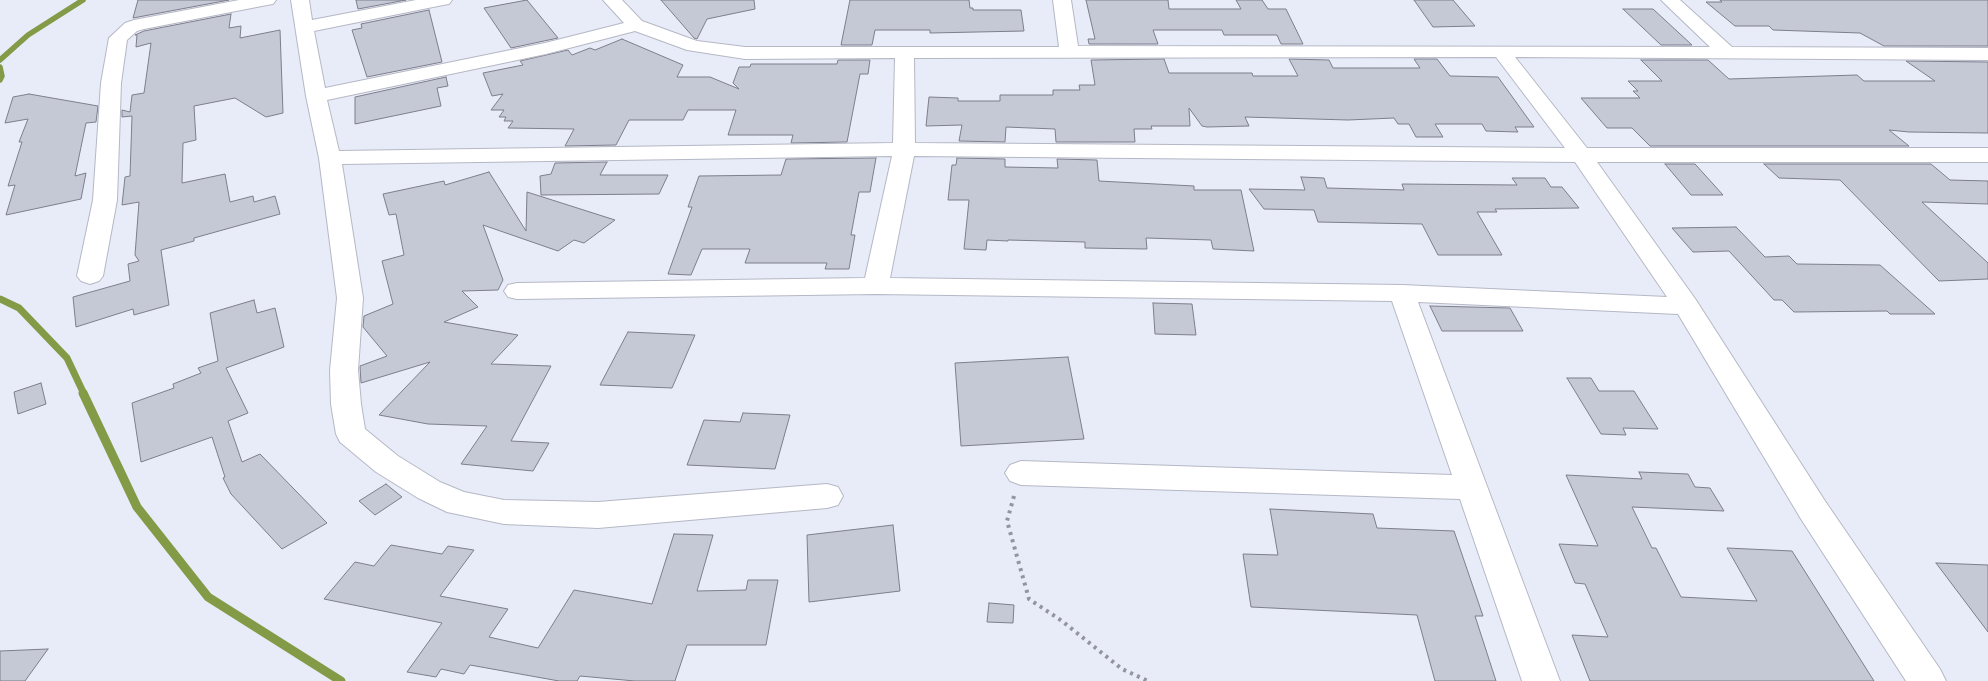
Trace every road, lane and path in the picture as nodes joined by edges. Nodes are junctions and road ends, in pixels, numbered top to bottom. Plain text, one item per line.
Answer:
1 (267, 0) edge
2 (300, 0) edge
3 (443, 0) edge
4 (612, 0) edge
5 (1062, 0) edge
6 (1670, 0) edge
7 (636, 25) junction
8 (306, 27) junction
9 (1069, 52) junction
10 (1501, 52) junction
11 (905, 53) junction
12 (1728, 54) junction
13 (1988, 54) edge
14 (316, 96) junction
15 (904, 149) junction
16 (1581, 154) junction
17 (1988, 155) edge
18 (330, 158) junction
19 (90, 276) dead end
20 (876, 286) junction
21 (517, 291) dead end
22 (1402, 294) junction
23 (1687, 306) junction
24 (1021, 473) joint
25 (1472, 488) junction
26 (827, 496) dead end
27 (1148, 681) edge
28 (1541, 681) edge
29 (1927, 681) edge

1 - 19 street
2 - 8 street
3 - 8 street
4 - 7 street
5 - 9 street
6 - 12 street
7 - 11 street
7 - 14 street
8 - 14 street
9 - 10 street
9 - 11 street
10 - 12 street
10 - 16 street
11 - 15 street
12 - 13 street
14 - 18 street
15 - 16 street
15 - 18 street
15 - 20 street
16 - 17 street
16 - 23 street
18 - 26 street
20 - 21 street
20 - 22 street
22 - 23 street
22 - 25 street
23 - 29 street
24 - 25 street
24 - 27 path
25 - 28 street

